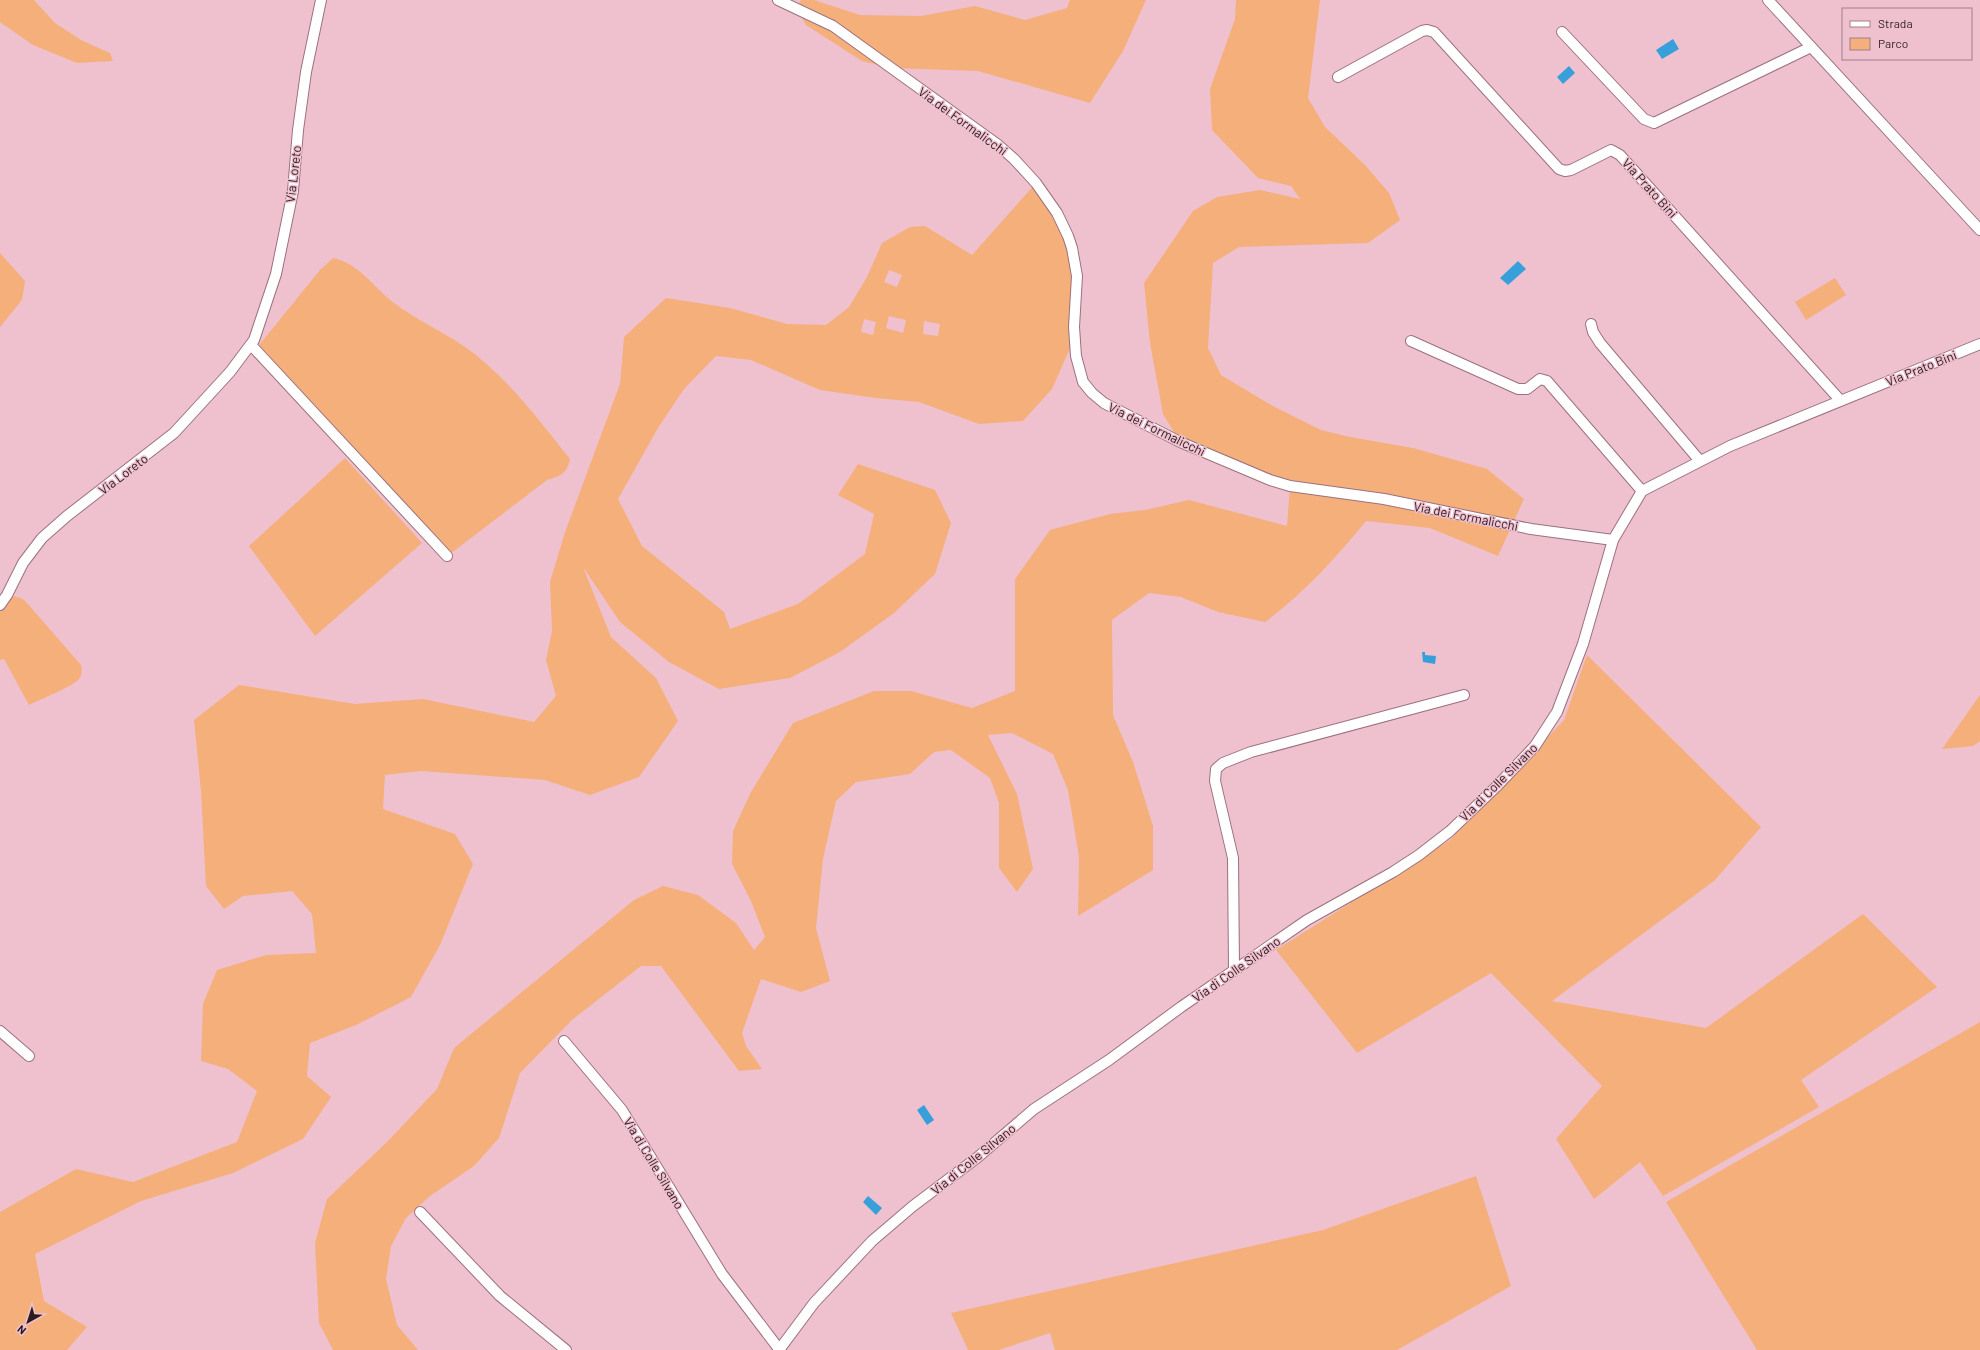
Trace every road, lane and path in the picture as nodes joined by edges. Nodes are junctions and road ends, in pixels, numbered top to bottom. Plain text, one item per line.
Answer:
1 (321, 0) edge
2 (778, 0) edge
3 (1768, 0) edge
4 (1562, 32) dead end
5 (1811, 47) junction
6 (1338, 76) dead end
7 (1980, 230) edge
8 (1591, 324) dead end
9 (1411, 341) dead end
10 (1980, 344) edge
11 (251, 345) junction
12 (1840, 400) junction
13 (1700, 461) junction
14 (1642, 491) junction
15 (1613, 540) junction
16 (447, 556) dead end
17 (0, 605) edge
18 (1464, 695) dead end
19 (1234, 970) junction
20 (0, 1031) edge
21 (564, 1041) dead end
22 (30, 1056) dead end
23 (420, 1212) dead end
24 (566, 1350) edge
25 (779, 1350) edge

1 - 11 street, Via Loreto
2 - 15 street, Via dei Formalicchi
3 - 5 street
4 - 5 street
5 - 7 street
6 - 12 street, Via Prato Bini
8 - 13 street
9 - 14 street
10 - 12 street, Via Prato Bini
11 - 16 street
11 - 17 street, Via Loreto
12 - 13 street, Via Prato Bini
13 - 14 street, Via Prato Bini
14 - 15 street
15 - 19 street, Via di Colle Silvano
18 - 19 street
19 - 25 street, Via di Colle Silvano
20 - 22 street
21 - 25 street, Via di Colle Silvano
23 - 24 street

